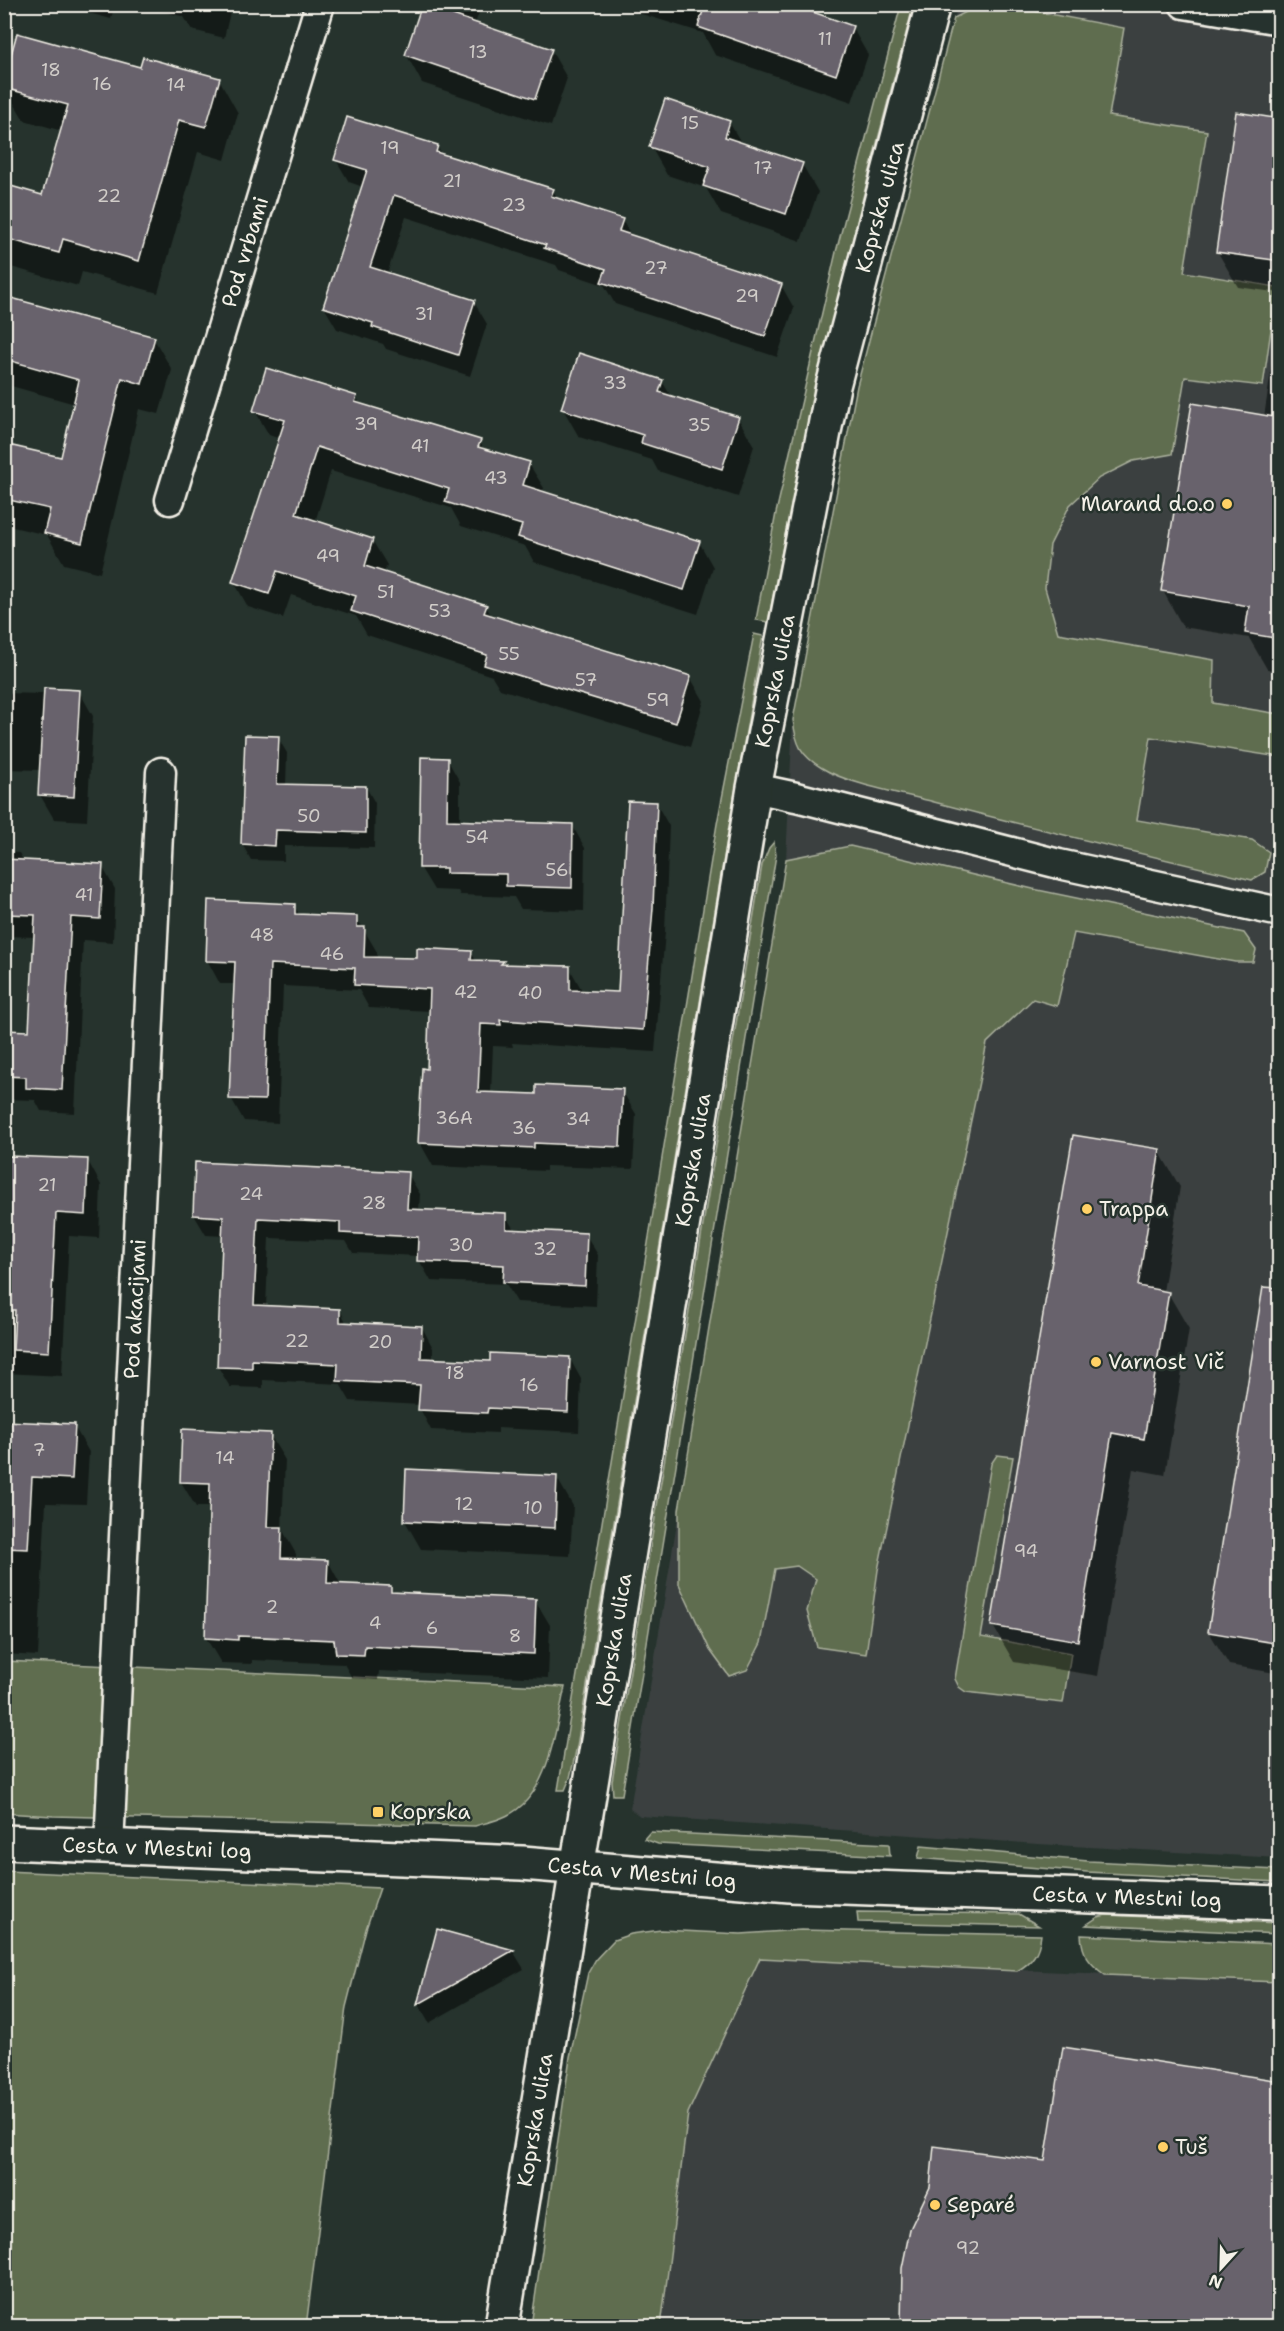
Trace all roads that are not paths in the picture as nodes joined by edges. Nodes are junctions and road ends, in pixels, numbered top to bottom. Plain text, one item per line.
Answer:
1 (320, 4) edge
2 (933, 4) edge
3 (1184, 4) edge
4 (1280, 20) edge
5 (170, 500) dead end
6 (161, 772) dead end
7 (754, 788) junction
8 (1280, 912) edge
9 (4, 1842) edge
10 (109, 1846) junction
11 (577, 1869) junction
12 (1280, 1903) edge
13 (502, 2326) edge

1 - 5 street, Pod vrbami
2 - 7 street, Koprska ulica
3 - 4 street
6 - 10 street, Pod akacijami
7 - 8 street
7 - 11 street, Koprska ulica
9 - 10 street, Cesta v Mestni log
10 - 11 street, Cesta v Mestni log
11 - 12 street, Cesta v Mestni log
11 - 13 street, Koprska ulica

